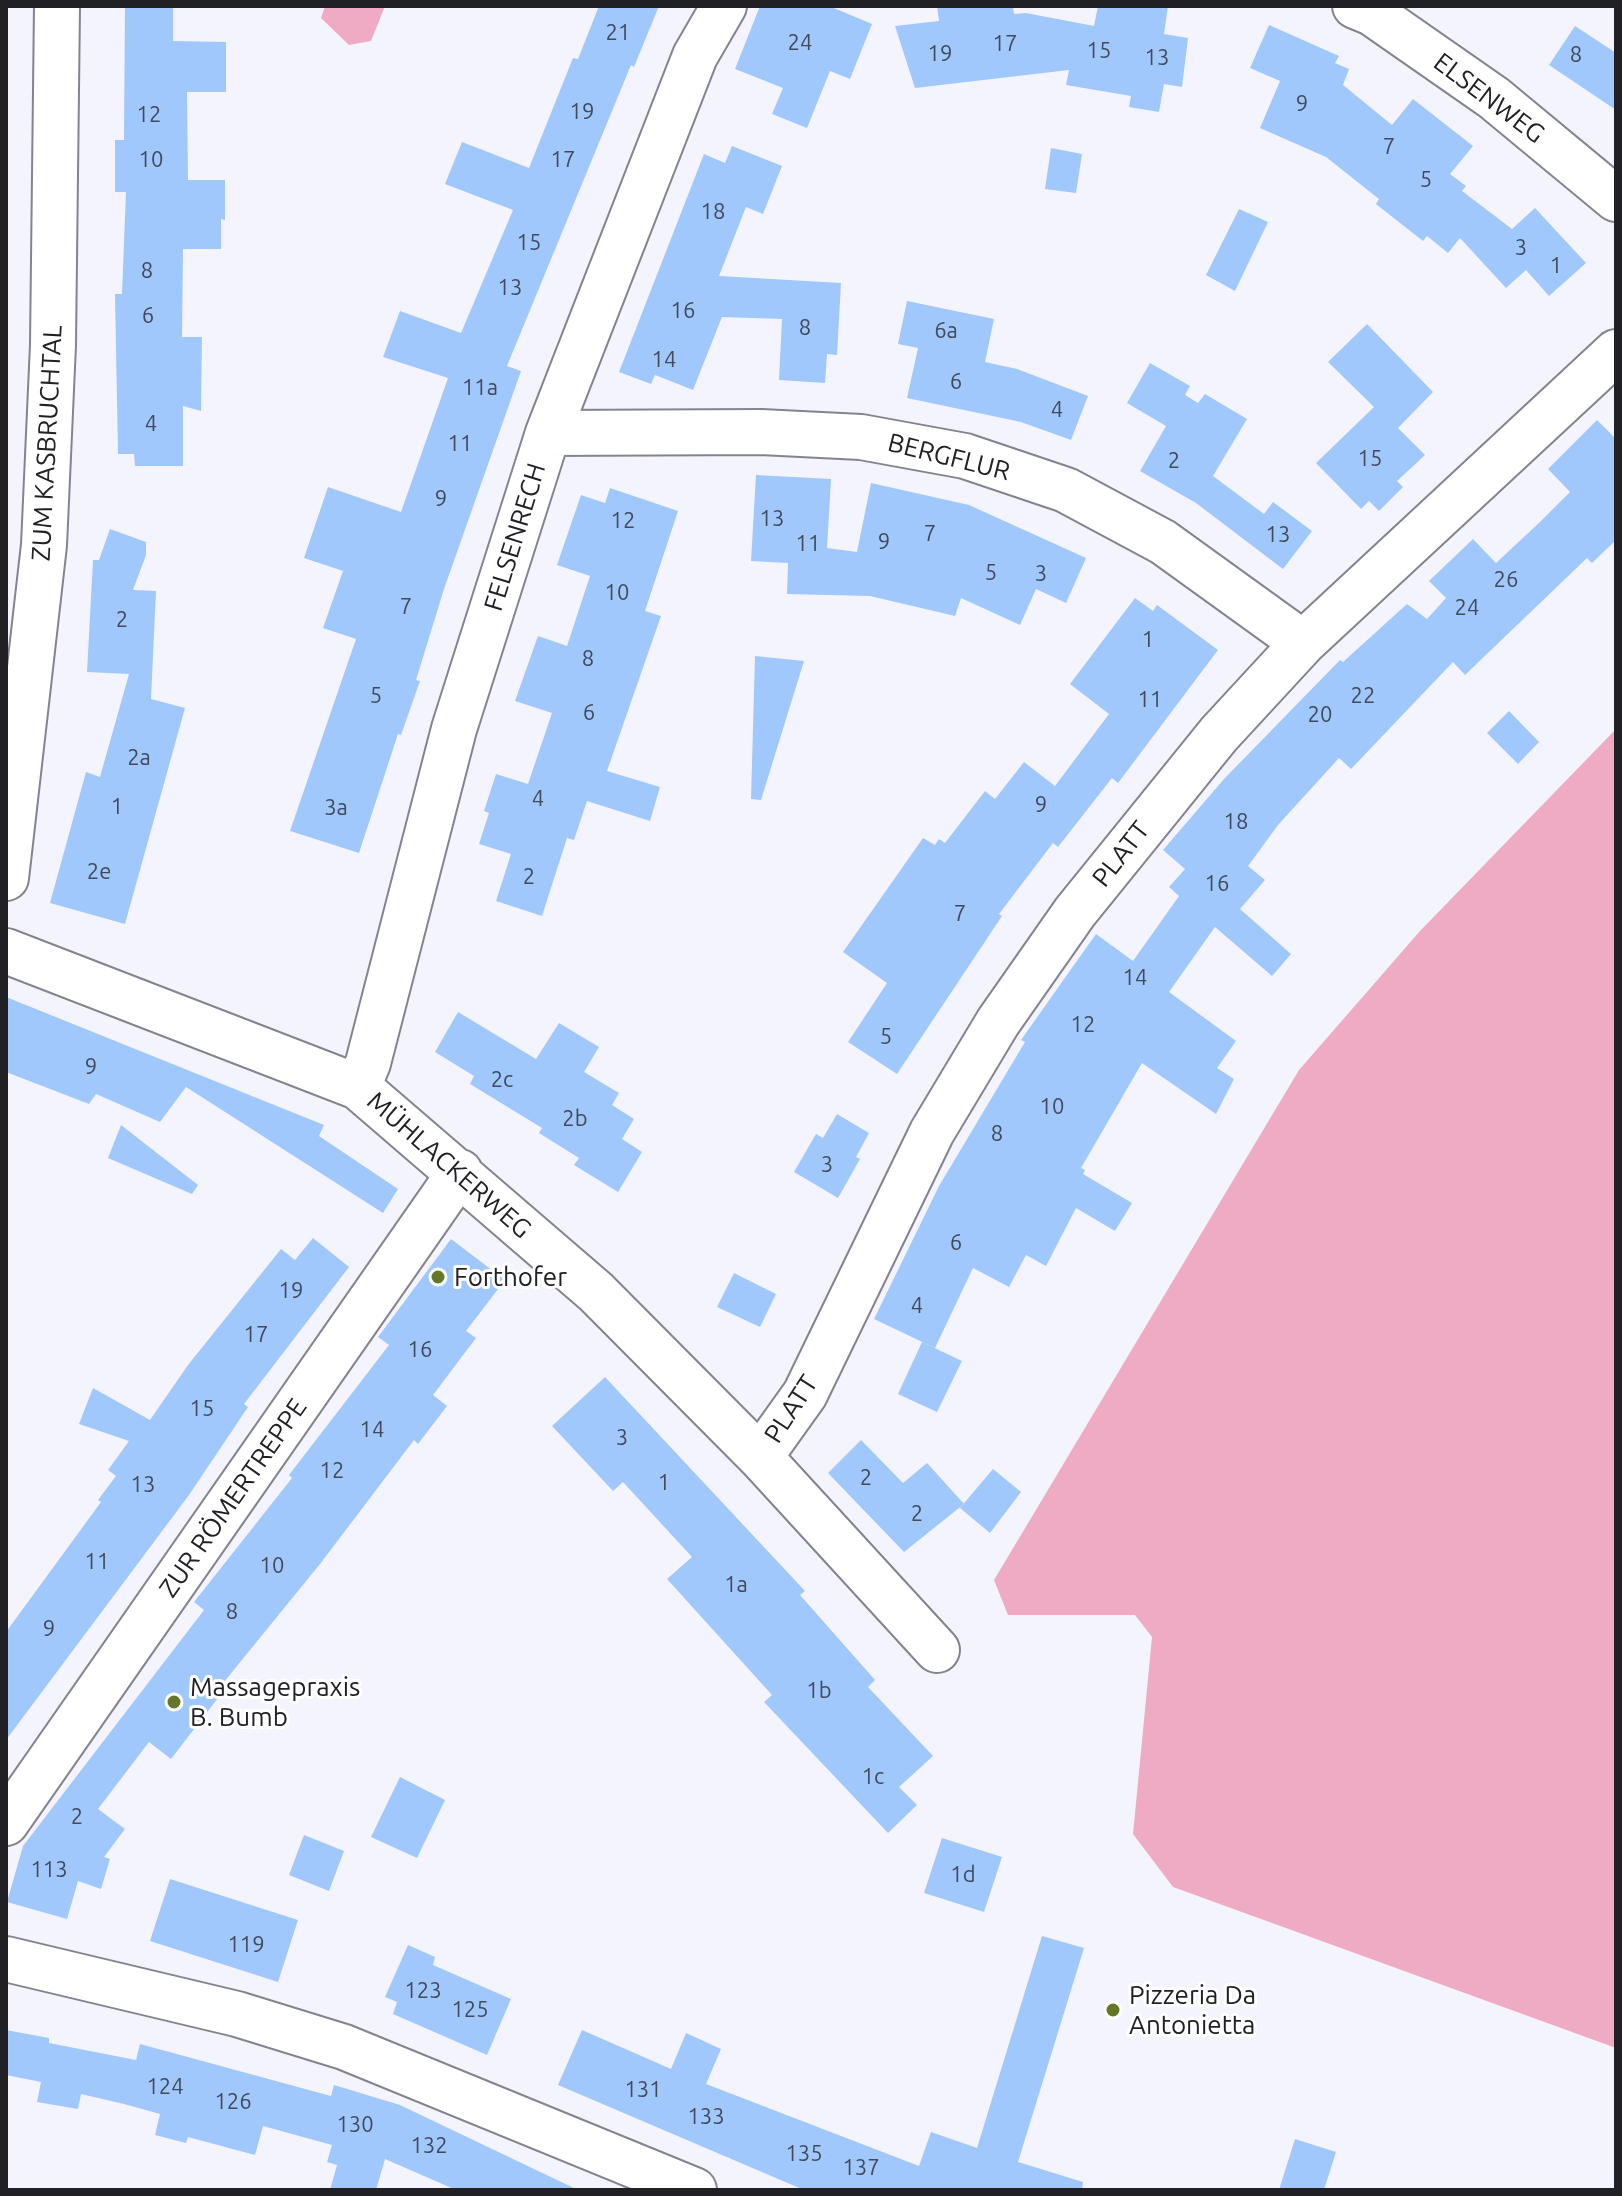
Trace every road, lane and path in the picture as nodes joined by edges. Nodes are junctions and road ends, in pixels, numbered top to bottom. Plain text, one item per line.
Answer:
1 (57, 6) edge
2 (724, 6) edge
3 (1367, 8) edge
4 (1616, 199) edge
5 (1616, 352) edge
6 (548, 433) junction
7 (1303, 643) junction
8 (6, 878) edge
9 (6, 951) edge
10 (358, 1087) junction
11 (460, 1172) junction
12 (760, 1457) junction
13 (937, 1650) dead end
14 (6, 1823) edge
15 (6, 1959) edge
16 (694, 2190) edge

1 - 8 street, ZUM KASBRUCHTAL
2 - 6 street, FELSENRECH
3 - 4 street, ELSENWEG
5 - 7 street, PLATT
6 - 7 street, BERGFLUR
6 - 10 street, FELSENRECH
7 - 12 street, PLATT
9 - 10 street, MÜHLACKERWEG
10 - 11 street, MÜHLACKERWEG
11 - 12 street, MÜHLACKERWEG
11 - 14 street, ZUR RÖMERTREPPE
12 - 13 street, MÜHLACKERWEG
15 - 16 street

